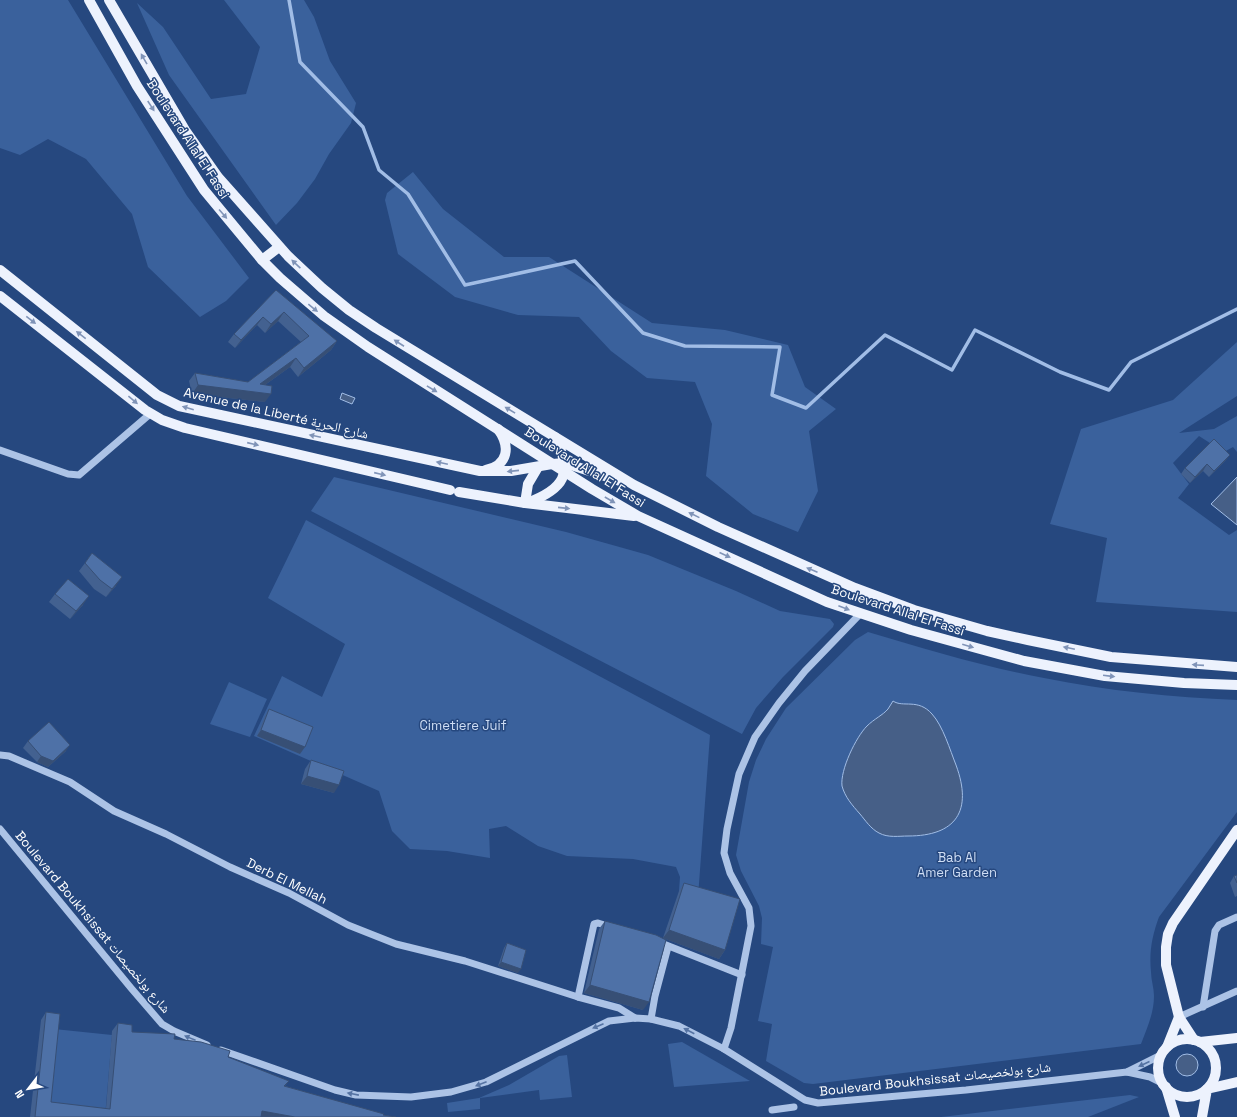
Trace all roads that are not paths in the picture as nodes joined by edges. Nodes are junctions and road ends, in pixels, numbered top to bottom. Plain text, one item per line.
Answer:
1 (89, 0) edge
2 (109, 0) edge
3 (279, 247) junction
4 (262, 260) junction
5 (0, 270) edge
6 (0, 296) edge
7 (150, 414) junction
8 (497, 428) junction
9 (555, 437) junction
10 (0, 450) edge
11 (552, 464) junction
12 (538, 467) junction
13 (565, 468) junction
14 (480, 471) junction
15 (634, 485) junction
16 (526, 503) junction
17 (638, 516) junction
18 (860, 614) junction
19 (1237, 667) edge
20 (1237, 685) edge
21 (0, 755) edge
22 (0, 829) edge
23 (1237, 830) edge
24 (1237, 917) edge
25 (617, 928) edge
26 (645, 937) edge
27 (668, 947) junction
28 (742, 975) junction
29 (1237, 991) edge
30 (578, 997) junction
31 (1203, 1007) junction
32 (1179, 1017) junction
33 (635, 1018) junction
34 (651, 1019) junction
35 (1237, 1038) edge
36 (1197, 1041) junction
37 (724, 1049) junction
38 (1164, 1051) junction
39 (1127, 1072) junction
40 (1237, 1082) edge
41 (1164, 1085) junction
42 (1207, 1089) junction
43 (794, 1107) dead end
44 (772, 1110) dead end
45 (1175, 1117) edge
46 (1202, 1117) edge

1 -> 4 main road, Boulevard Allal El Fassi
3 -> 2 main road, Boulevard Allal El Fassi
3 - 4 main road
9 -> 3 main road, Boulevard Allal El Fassi
4 -> 8 main road, Boulevard Allal El Fassi
14 -> 5 main road, Avenue de la Liberté شارع الحرية
6 -> 7 main road
7 - 10 street
7 -> 16 main road
8 - 11 main road, Boulevard Allal El Fassi
8 - 14 main road
9 - 13 main road
9 - 15 main road, Boulevard Allal El Fassi
11 - 12 main road, Avenue de la Liberté شارع الحرية
11 - 13 main road, Avenue de la Liberté شارع الحرية
12 -> 14 main road, Avenue de la Liberté شارع الحرية
12 - 16 main road
13 - 15 main road, Avenue de la Liberté شارع الحرية
13 - 16 main road
13 -> 17 main road, Boulevard Allal El Fassi
19 -> 15 main road, Boulevard Allal El Fassi
16 -> 17 main road
17 -> 18 main road, Boulevard Allal El Fassi
18 -> 20 main road, Boulevard Allal El Fassi
18 - 28 street
21 - 30 street, Derb El Mellah
33 -> 22 street, Boulevard Boukhsissat شارع بولخصيصات
23 - 32 main road
24 - 31 street
25 - 30 street
26 - 27 street
27 - 28 street
27 - 34 street
28 - 37 street
29 - 31 street
30 - 33 street, Derb El Mellah
31 - 32 street
32 - 36 main road
32 - 38 main road
33 - 34 street, Boulevard Boukhsissat شارع بولخصيصات
37 -> 34 street, Boulevard Boukhsissat شارع بولخصيصات
35 - 36 main road
36 - 38 main road
36 - 42 main road
37 - 39 street, Boulevard Boukhsissat شارع بولخصيصات
38 -> 39 street
38 - 41 main road
39 - 41 street
40 - 42 main road
41 - 42 main road
41 - 45 main road
42 - 46 main road
43 - 44 street

